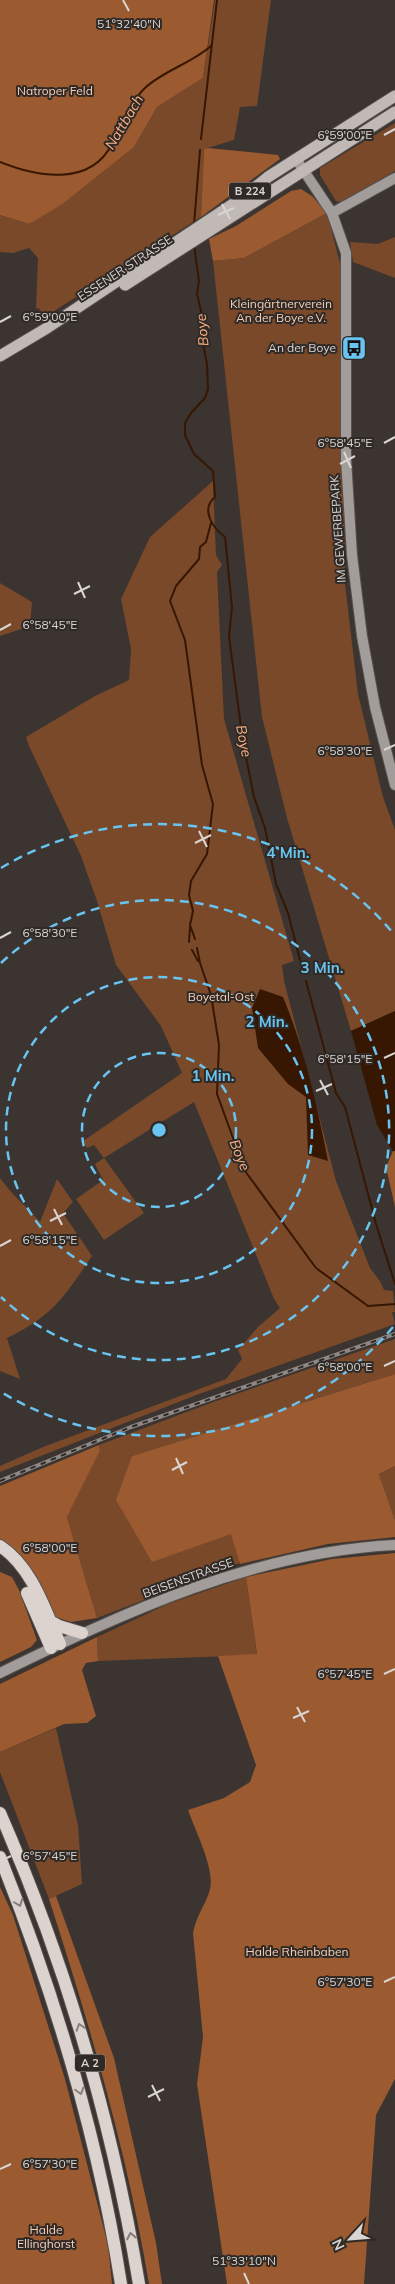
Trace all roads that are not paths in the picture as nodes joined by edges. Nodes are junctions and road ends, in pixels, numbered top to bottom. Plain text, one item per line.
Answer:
1 (395, 96) edge
2 (395, 112) edge
3 (296, 159) junction
4 (304, 171) junction
5 (395, 178) edge
6 (332, 213) junction
7 (205, 228) junction
8 (187, 240) junction
9 (0, 356) edge
10 (0, 365) edge
11 (395, 785) edge
12 (0, 1546) edge
13 (395, 1546) edge
14 (0, 1556) edge
15 (50, 1621) junction
16 (82, 1633) junction
17 (56, 1646) junction
18 (0, 1673) edge
19 (0, 1813) edge
20 (0, 1857) edge
21 (121, 2284) edge
22 (139, 2284) edge

1 - 3 main road, B 224
2 - 4 main road, B 224
3 - 4 street, IM GEWERBEPARK
3 - 7 main road, B 224
4 - 6 street, IM GEWERBEPARK
4 - 7 main road, B 224
5 - 6 street
6 - 11 street, IM GEWERBEPARK
7 - 8 main road, B 224
8 - 9 main road, ESSENER STRASSE / B 224
8 - 10 main road, ESSENER STRASSE / B 224
12 - 15 highway
13 - 16 street, BEISENSTRASSE
14 - 17 highway
15 - 16 highway
15 - 17 highway
16 - 17 street, BEISENSTRASSE
17 - 18 street, BEISENSTRASSE
22 -> 19 highway, A 2
20 -> 21 highway, A 2

